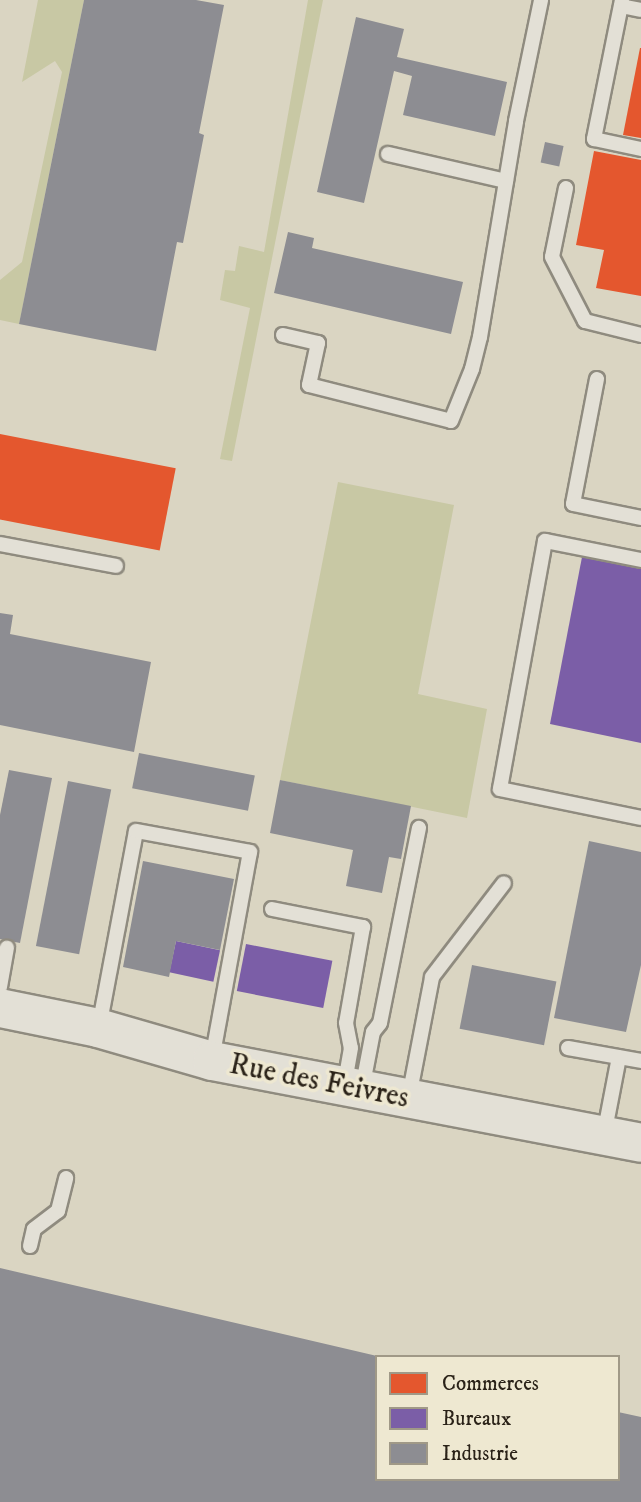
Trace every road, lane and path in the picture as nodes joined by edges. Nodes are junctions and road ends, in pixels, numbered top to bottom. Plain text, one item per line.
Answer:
1 (541, 0) edge
2 (621, 3) edge
3 (641, 10) edge
4 (641, 149) edge
5 (388, 154) dead end
6 (506, 181) junction
7 (566, 188) dead end
8 (283, 335) dead end
9 (641, 335) edge
10 (597, 379) dead end
11 (641, 518) edge
12 (0, 544) edge
13 (641, 560) edge
14 (116, 566) dead end
15 (641, 818) edge
16 (419, 828) dead end
17 (504, 883) dead end
18 (272, 909) dead end
19 (8, 948) dead end
20 (0, 987) edge
21 (0, 1008) edge
22 (98, 1028) junction
23 (568, 1048) dead end
24 (619, 1057) junction
25 (212, 1061) junction
26 (641, 1061) edge
27 (353, 1088) junction
28 (408, 1099) junction
29 (604, 1135) junction
30 (641, 1143) edge
31 (66, 1178) dead end
32 (30, 1246) dead end

1 - 6 lane
2 - 3 lane
2 - 4 lane
5 - 6 lane
6 - 8 lane
7 - 9 lane
10 - 11 lane
12 - 14 lane
13 - 15 lane
16 - 27 lane
17 - 28 lane
18 - 27 lane
19 - 20 lane
21 - 22 street, Rue des Feivres
22 - 25 street, Rue des Feivres
22 - 25 lane
23 - 24 lane
24 - 26 lane
24 - 29 lane
25 - 27 street, Rue des Feivres
27 - 28 street, Rue des Feivres
28 - 29 street, Rue des Feivres
29 - 30 street, Rue des Feivres
31 - 32 lane

